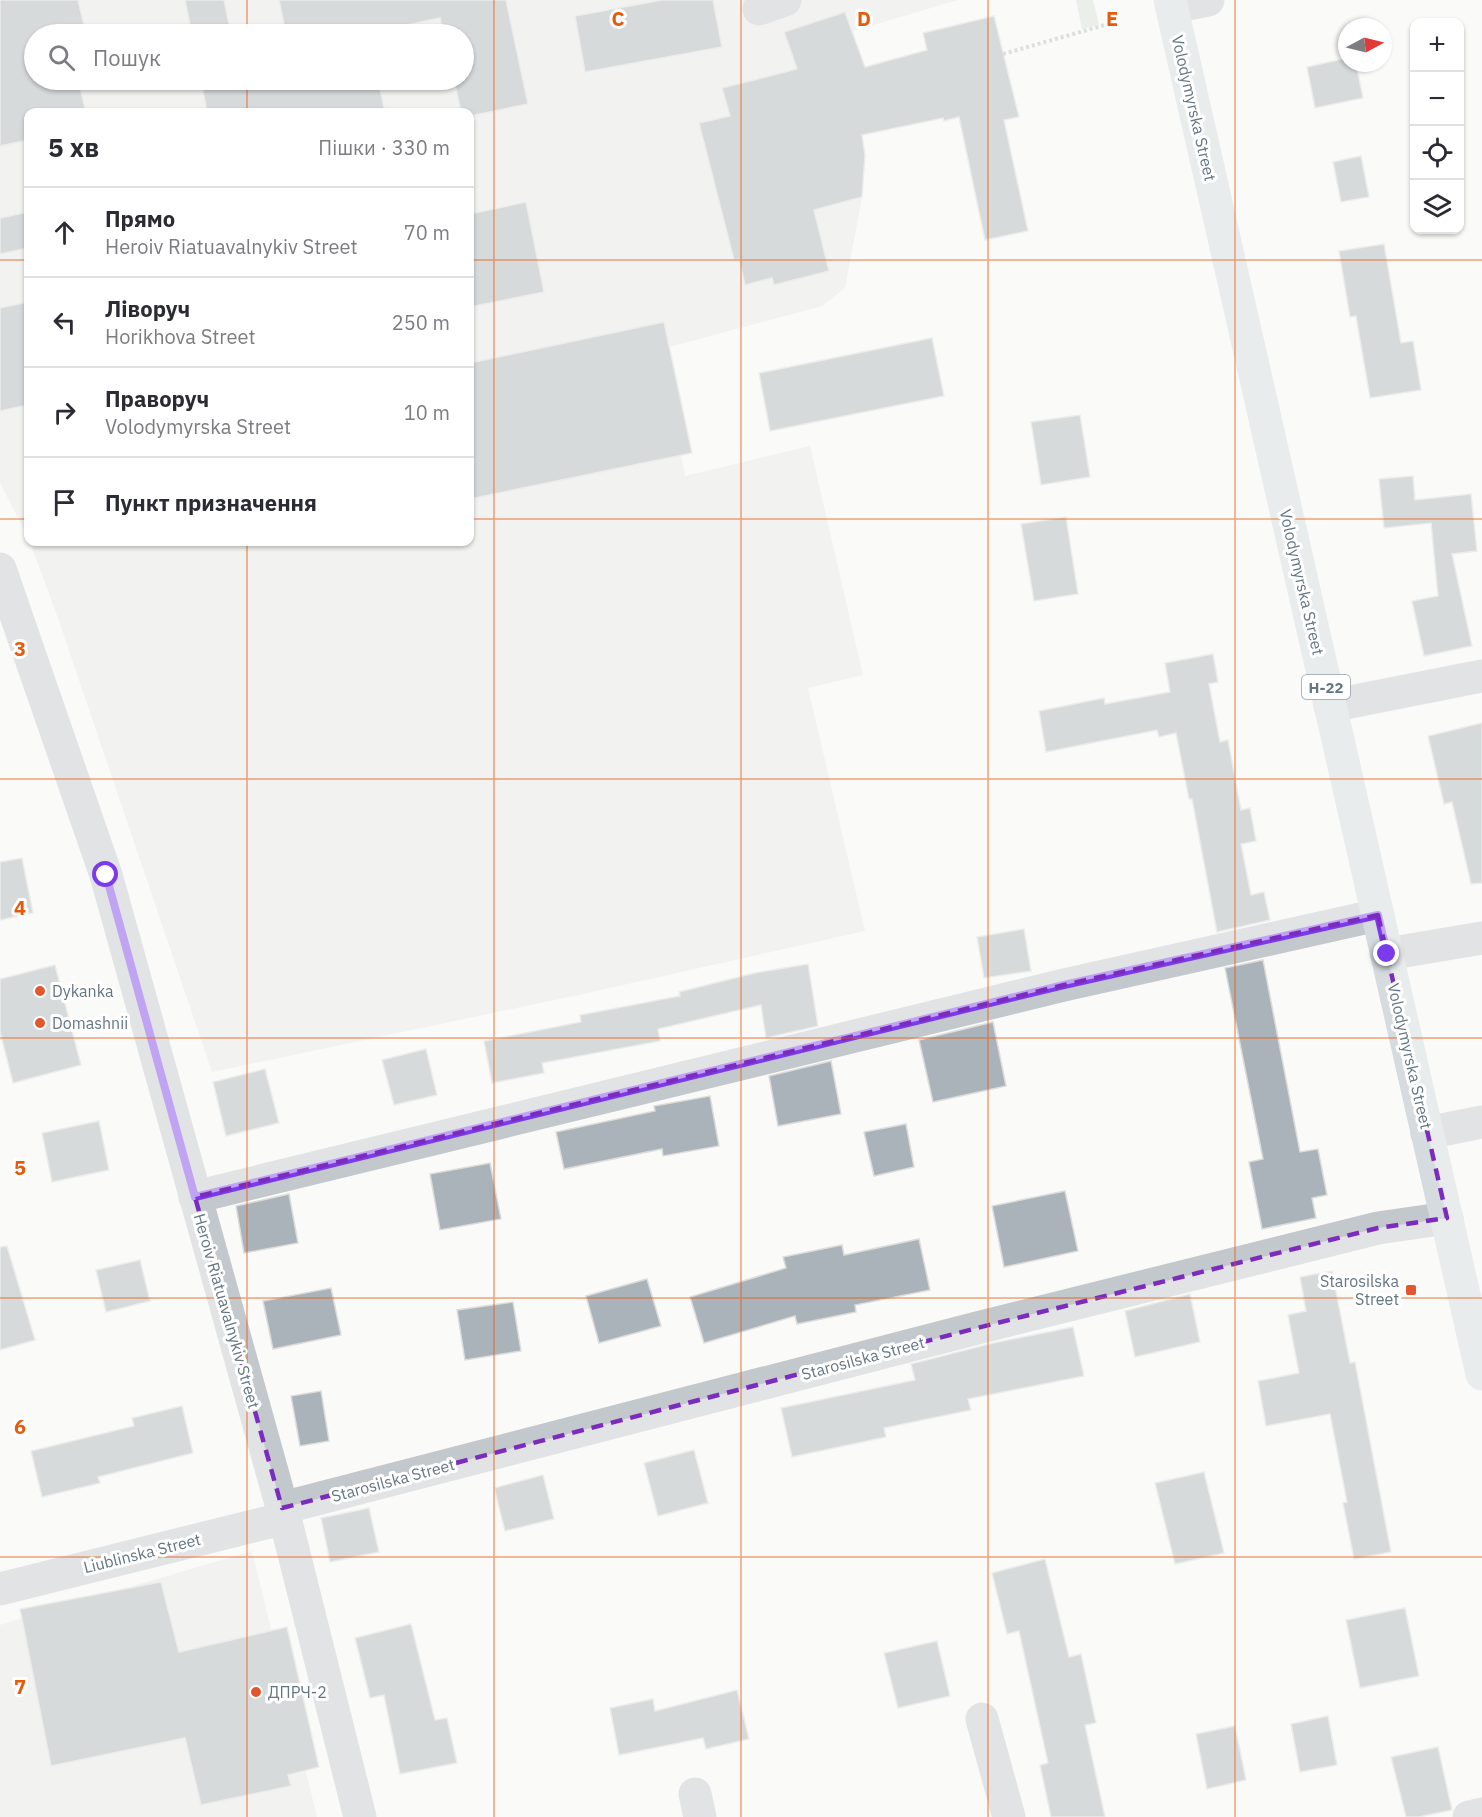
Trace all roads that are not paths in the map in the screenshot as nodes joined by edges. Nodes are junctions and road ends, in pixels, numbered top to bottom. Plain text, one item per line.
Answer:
1 (1208, 0) edge
2 (1171, 4) edge
3 (0, 569) edge
4 (1482, 676) edge
5 (1330, 706) junction
6 (1378, 915) junction
7 (1482, 938) edge
8 (1387, 954) junction
9 (1482, 1122) edge
10 (1427, 1133) junction
11 (195, 1197) junction
12 (1447, 1218) junction
13 (1474, 1299) edge
14 (1482, 1374) edge
15 (284, 1513) junction
16 (0, 1588) edge
17 (982, 1719) dead end
18 (1482, 1814) edge
19 (360, 1817) edge
20 (1010, 1817) edge
21 (1469, 1817) edge

1 - 2 street
2 - 5 main road, Volodymyrska Street / Н-22
3 - 11 street, Heroiv Riatuavalnykiv Street
4 - 5 street
5 - 6 main road, Volodymyrska Street / Н-22
6 - 8 main road, Volodymyrska Street / Н-22
6 - 11 street
7 - 8 street
8 - 10 main road, Volodymyrska Street / Н-22
9 - 10 street
10 - 12 main road, Volodymyrska Street / Н-22
11 - 15 street, Heroiv Riatuavalnykiv Street
12 - 13 main road, Volodymyrska Street / Н-22
12 - 15 street, Starosilska Street
13 - 14 main road, Volodymyrska Street / Н-22
15 - 16 street, Liublinska Street
15 - 19 street, Heroiv Riatuavalnykiv Street
17 - 20 street
18 - 21 street

